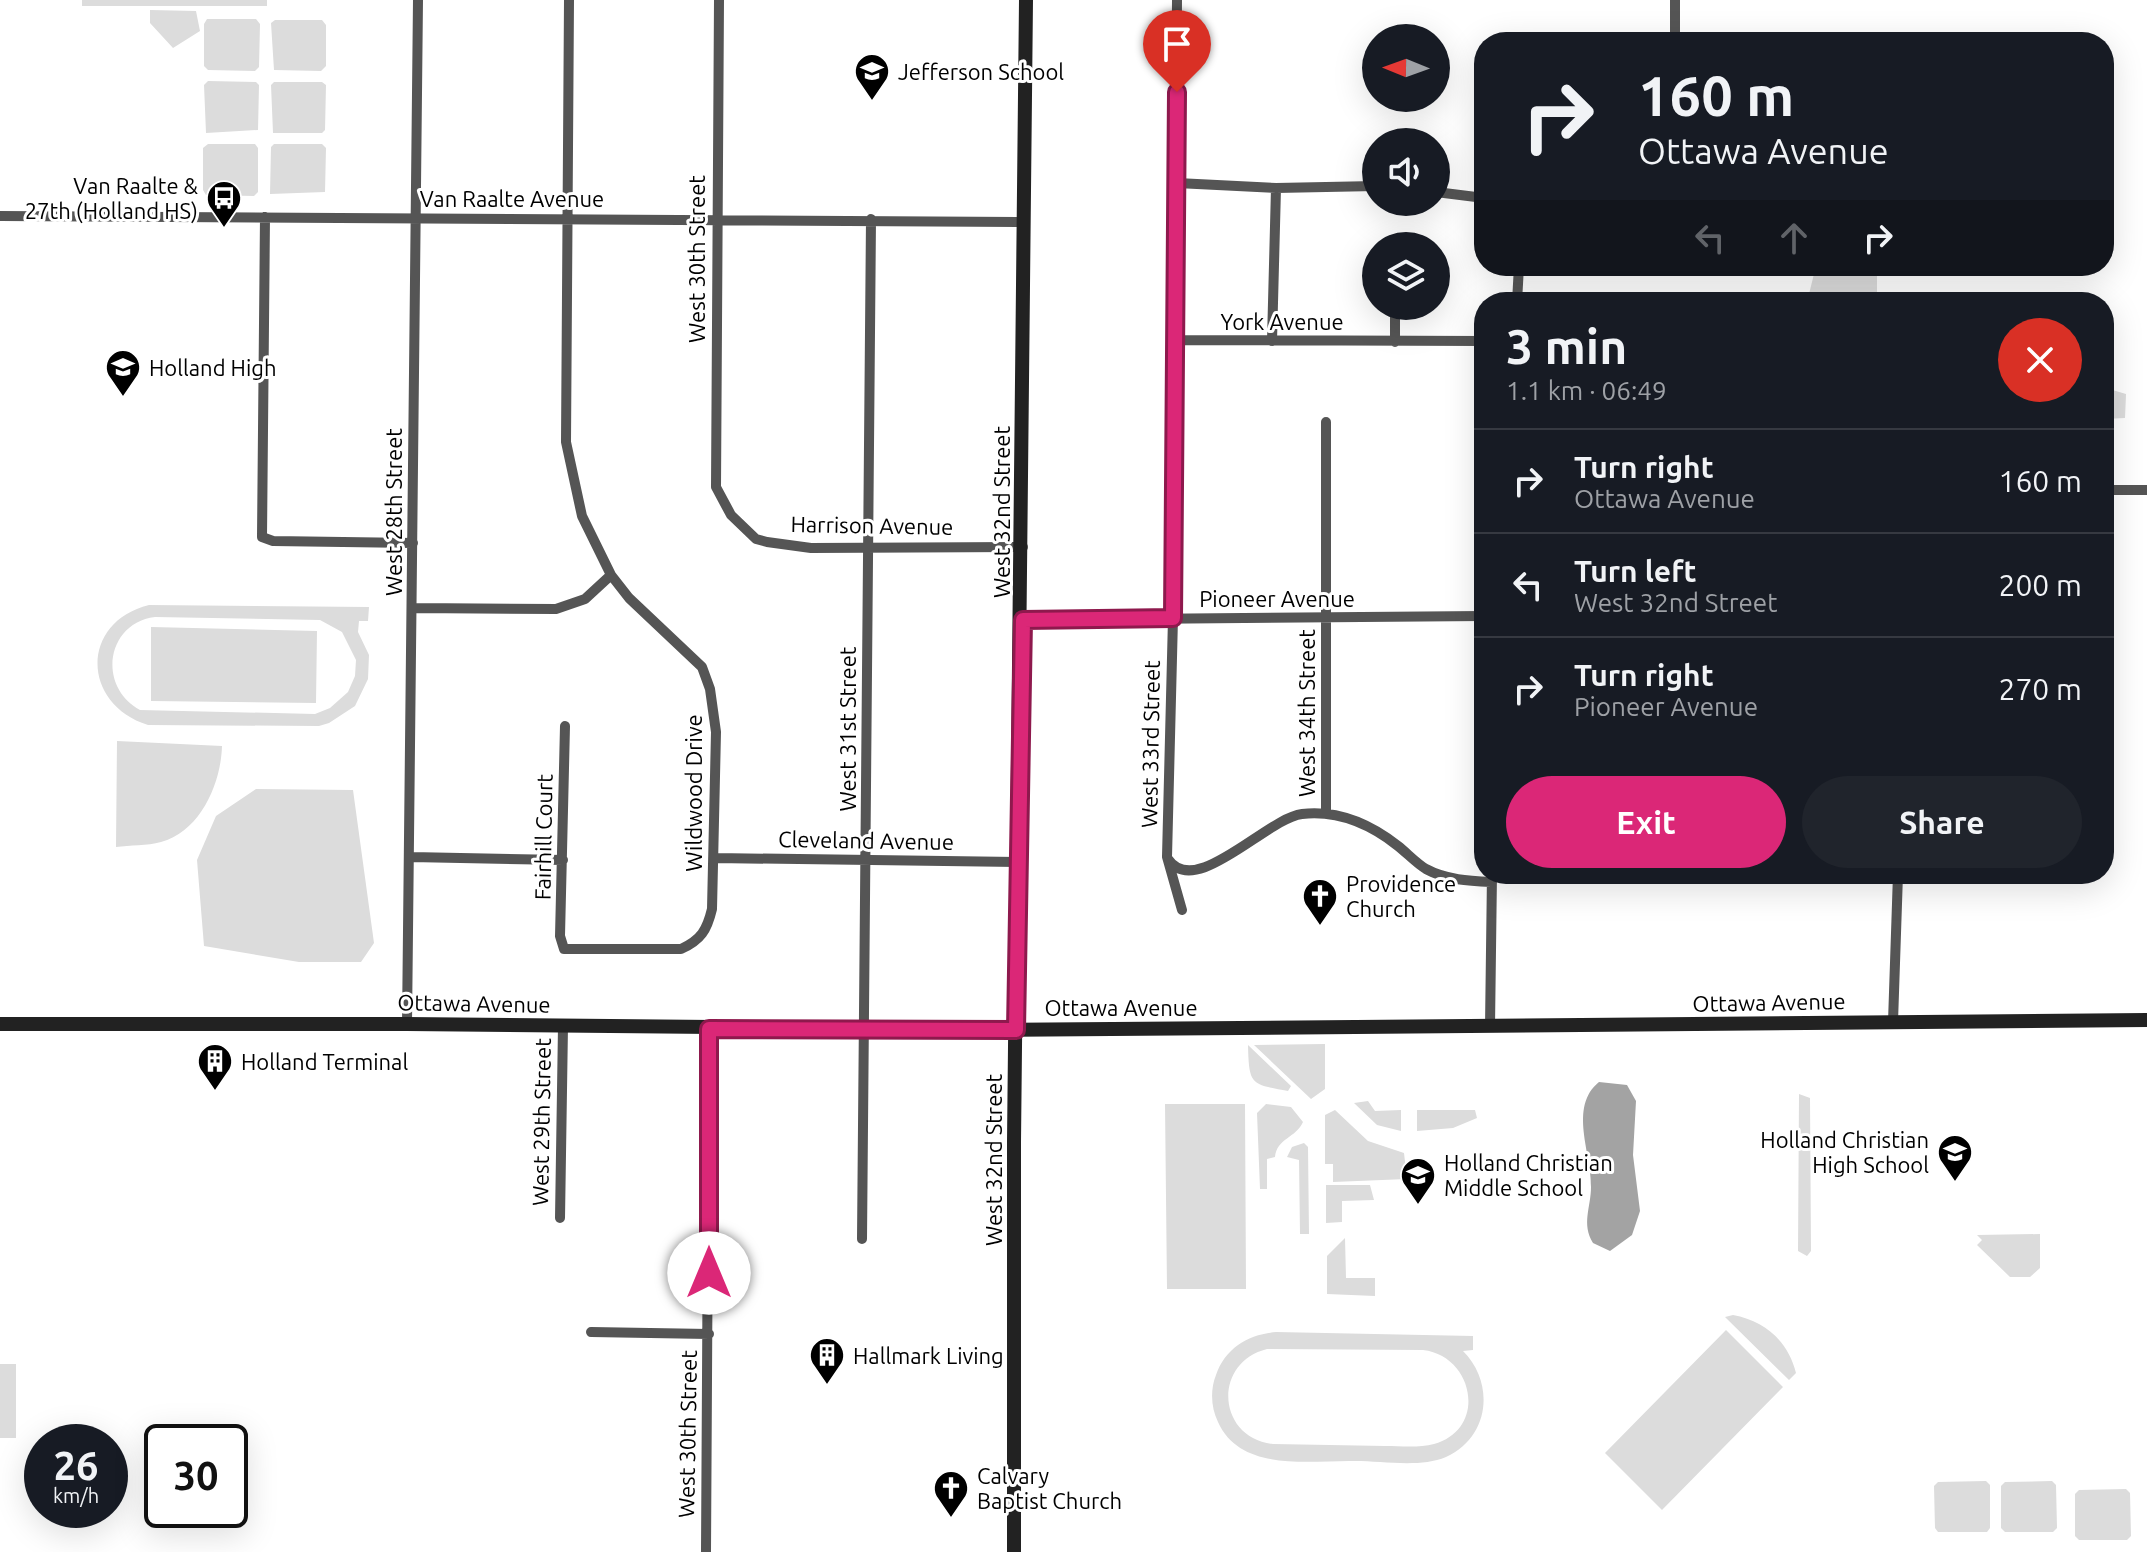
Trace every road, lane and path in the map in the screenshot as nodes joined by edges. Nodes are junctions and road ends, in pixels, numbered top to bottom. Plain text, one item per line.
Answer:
1 (418, 0) edge
2 (569, 0) edge
3 (719, 0) edge
4 (1026, 0) edge
5 (1177, 0) edge
6 (1675, 0) edge
7 (1675, 32) edge
8 (1177, 183) junction
9 (1362, 186) edge
10 (1276, 188) junction
11 (1450, 194) edge
12 (1474, 197) edge
13 (0, 216) edge
14 (265, 217) junction
15 (416, 218) junction
16 (566, 218) junction
17 (716, 219) junction
18 (871, 219) junction
19 (1024, 222) junction
20 (1395, 320) edge
21 (1176, 340) junction
22 (1272, 341) junction
23 (1474, 341) edge
24 (1395, 342) junction
25 (1326, 422) dead end
26 (2114, 490) edge
27 (2147, 490) edge
28 (731, 515) joint
29 (413, 543) junction
30 (868, 546) junction
31 (1023, 547) junction
32 (611, 575) junction
33 (413, 608) junction
34 (1474, 616) edge
35 (1173, 618) junction
36 (1326, 619) junction
37 (1023, 620) junction
38 (565, 726) dead end
39 (1326, 813) junction
40 (411, 857) junction
41 (1167, 857) junction
42 (715, 858) junction
43 (867, 859) junction
44 (563, 860) junction
45 (1017, 862) junction
46 (1474, 879) edge
47 (1492, 884) edge
48 (1898, 884) edge
49 (1182, 910) dead end
50 (564, 949) joint
51 (2147, 1020) edge
52 (1893, 1022) junction
53 (0, 1024) edge
54 (407, 1024) junction
55 (563, 1026) junction
56 (1490, 1027) junction
57 (865, 1028) junction
58 (709, 1029) junction
59 (1016, 1030) junction
60 (560, 1218) dead end
61 (862, 1239) dead end
62 (591, 1332) dead end
63 (709, 1334) junction
64 (706, 1552) edge
65 (1014, 1552) edge

1 - 15 street, West 28th Street
2 - 16 street
3 - 17 street, West 30th Street
4 - 19 street, West 32nd Street
5 - 8 street, West 33rd Street
6 - 7 street
8 - 10 street
8 - 21 street, West 33rd Street
9 - 10 street
10 - 22 street
11 - 12 street
13 - 14 street, Van Raalte Avenue
14 - 15 street, Van Raalte Avenue
14 - 29 street
15 - 16 street, Van Raalte Avenue
15 - 29 street, West 28th Street
16 - 17 street, Van Raalte Avenue
16 - 32 street, Wildwood Drive
17 - 18 street, Van Raalte Avenue
17 - 28 street, West 30th Street
18 - 19 street, Van Raalte Avenue
18 - 30 street, West 31st Street
19 - 31 street, West 32nd Street
20 - 24 street
21 - 22 street, York Avenue
21 - 35 street, West 33rd Street
22 - 24 street, York Avenue
23 - 24 street, York Avenue
25 - 36 street, West 34th Street
26 - 27 street
28 - 30 street, Harrison Avenue
29 - 33 street, West 28th Street
30 - 31 street, Harrison Avenue
30 - 43 street, West 31st Street
31 - 37 street, West 32nd Street
32 - 33 street
32 - 42 street, Wildwood Drive
33 - 40 street, West 28th Street
34 - 36 street, Pioneer Avenue
35 - 36 street, Pioneer Avenue
35 - 37 street, Pioneer Avenue
35 - 41 street, West 33rd Street
36 - 39 street, West 34th Street
37 - 45 street, West 32nd Street
38 - 44 street, Fairhill Court
39 - 41 street
39 - 46 street
40 - 44 street
40 - 54 street, West 28th Street
41 - 49 street, West 33rd Street
42 - 43 street, Cleveland Avenue
42 - 50 street, Wildwood Drive
43 - 45 street, Cleveland Avenue
43 - 57 street, West 31st Street
44 - 50 street, Fairhill Court
45 - 59 street, West 32nd Street
47 - 56 street
48 - 52 street
51 - 52 street, Ottawa Avenue
52 - 56 street, Ottawa Avenue
53 - 54 street, Ottawa Avenue
54 - 55 street, Ottawa Avenue
55 - 58 street, Ottawa Avenue
55 - 60 street, West 29th Street
56 - 59 street, Ottawa Avenue
57 - 58 street, Ottawa Avenue
57 - 59 street, Ottawa Avenue
57 - 61 street, West 31st Street
58 - 63 street, West 30th Street
59 - 65 street, West 32nd Street
62 - 63 street
63 - 64 street, West 30th Street

